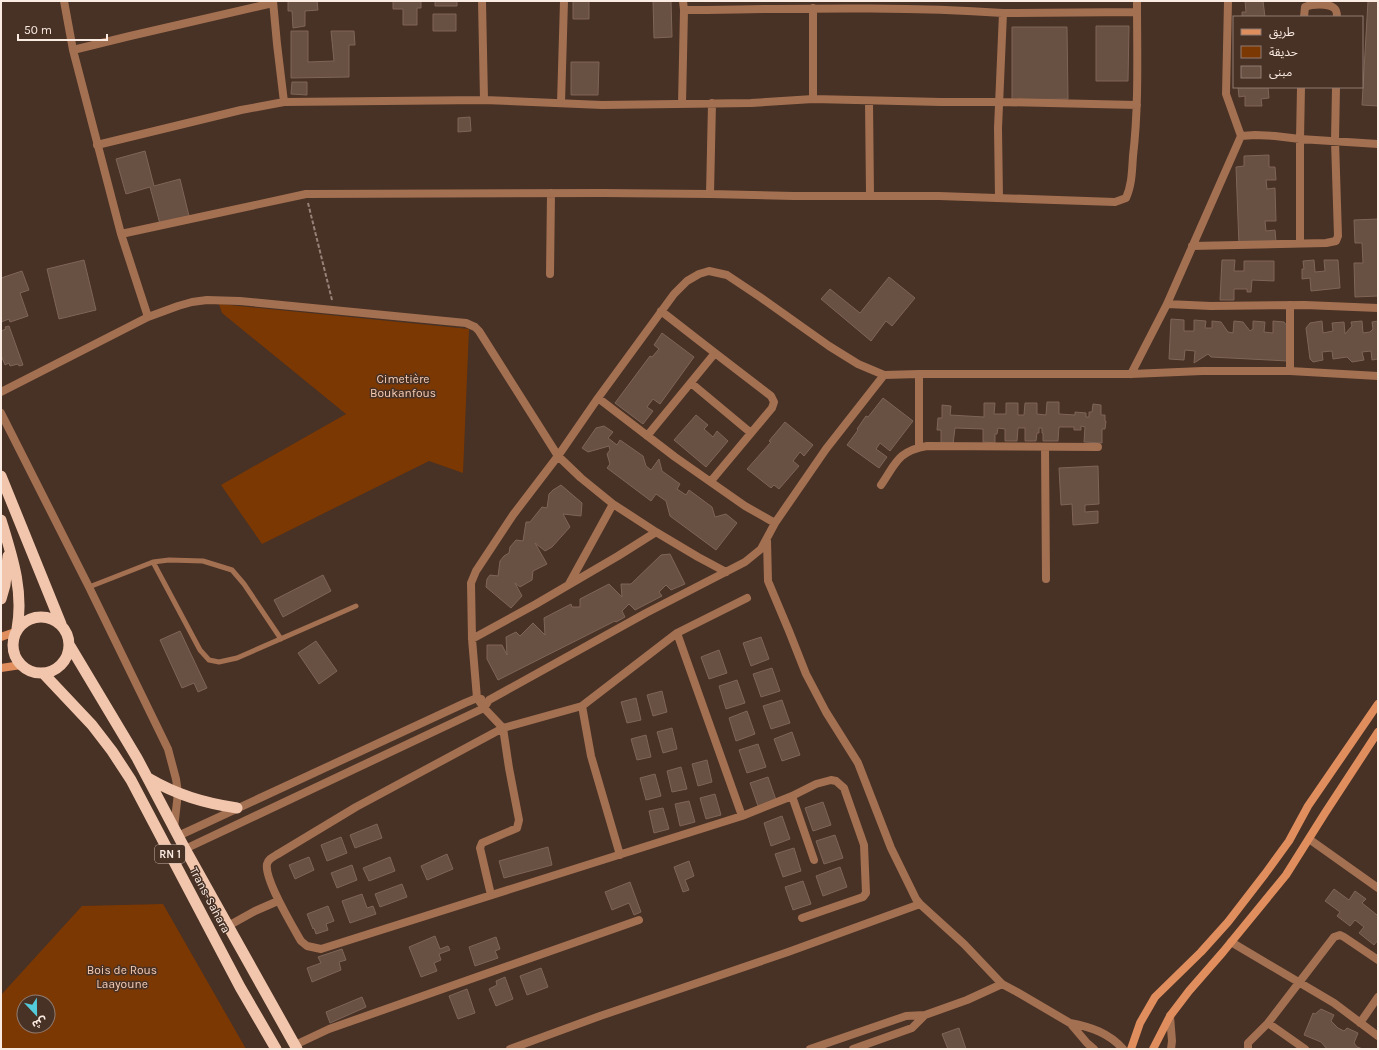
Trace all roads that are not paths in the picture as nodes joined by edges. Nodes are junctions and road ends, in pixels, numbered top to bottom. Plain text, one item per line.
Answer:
1 (64, 1) edge
2 (482, 1) edge
3 (564, 1) edge
4 (683, 1) edge
5 (1137, 1) edge
6 (1228, 1) edge
7 (273, 2) edge
8 (894, 5) edge
9 (813, 8) junction
10 (684, 10) junction
11 (1137, 12) junction
12 (1003, 13) junction
13 (1304, 16) edge
14 (1336, 16) edge
15 (73, 50) junction
16 (1302, 88) edge
17 (1336, 88) edge
18 (813, 99) junction
19 (484, 100) junction
20 (869, 101) junction
21 (284, 102) junction
22 (999, 102) junction
23 (561, 103) junction
24 (712, 103) junction
25 (682, 104) junction
26 (1137, 105) junction
27 (1241, 136) junction
28 (1300, 139) junction
29 (1335, 141) junction
30 (1378, 144) edge
31 (97, 145) junction
32 (551, 193) junction
33 (710, 194) junction
34 (870, 196) junction
35 (999, 198) junction
36 (120, 234) junction
37 (1300, 243) junction
38 (1192, 246) junction
39 (550, 274) dead end
40 (1167, 304) junction
41 (1290, 305) junction
42 (1378, 308) edge
43 (661, 311) junction
44 (148, 317) junction
45 (715, 353) junction
46 (1290, 371) junction
47 (919, 374) junction
48 (1131, 374) junction
49 (884, 375) junction
50 (1378, 376) edge
51 (691, 383) junction
52 (1, 392) edge
53 (598, 398) junction
54 (1, 413) edge
55 (752, 433) junction
56 (647, 436) junction
57 (919, 447) junction
58 (1045, 447) junction
59 (1098, 448) dead end
60 (558, 456) junction
61 (1, 476) edge
62 (711, 481) junction
63 (881, 485) dead end
64 (613, 504) junction
65 (1, 520) edge
66 (775, 523) junction
67 (656, 532) junction
68 (766, 540) junction
69 (9, 547) junction
70 (153, 562) junction
71 (726, 572) junction
72 (1046, 580) dead end
73 (569, 584) junction
74 (89, 587) junction
75 (747, 598) dead end
76 (1, 599) edge
77 (356, 606) dead end
78 (61, 624) junction
79 (16, 631) junction
80 (677, 633) junction
81 (1, 637) edge
82 (472, 638) junction
83 (281, 639) junction
84 (70, 646) junction
85 (21, 665) junction
86 (1, 668) edge
87 (43, 673) junction
88 (477, 698) junction
89 (489, 700) junction
90 (1378, 704) edge
91 (582, 706) junction
92 (484, 708) junction
93 (503, 728) junction
94 (1378, 732) edge
95 (147, 777) junction
96 (178, 793) junction
97 (792, 796) junction
98 (237, 808) junction
99 (742, 816) junction
100 (176, 832) junction
101 (1309, 839) junction
102 (185, 849) junction
103 (620, 855) junction
104 (814, 860) dead end
105 (1378, 888) edge
106 (491, 895) junction
107 (278, 900) junction
108 (920, 904) junction
109 (802, 918) dead end
110 (639, 920) dead end
111 (228, 926) junction
112 (1231, 942) junction
113 (1378, 960) edge
114 (1299, 983) junction
115 (1002, 984) junction
116 (1378, 997) edge
117 (925, 1015) junction
118 (1170, 1016) junction
119 (1070, 1023) junction
120 (1268, 1023) junction
121 (1360, 1023) junction
122 (1378, 1036) edge
123 (296, 1047) edge
124 (276, 1049) edge
125 (510, 1049) edge
126 (810, 1049) edge
127 (853, 1049) edge
128 (1094, 1049) edge
129 (1123, 1049) edge
130 (1131, 1049) edge
131 (1153, 1049) edge
132 (1171, 1049) edge
133 (1248, 1049) edge
134 (1305, 1049) edge

1 - 15 street
2 - 19 street
3 - 23 street
4 - 10 street
5 - 11 street
6 - 27 street
7 - 15 street
7 - 21 street
8 - 9 street
8 - 12 street
9 - 10 street
9 - 18 street
10 - 25 street
11 - 12 street
11 - 26 street
12 - 22 street
13 - 14 street
15 - 31 street
16 - 28 street
17 - 29 street
18 - 20 street
18 - 24 street
19 - 21 street
19 - 23 street
20 - 22 street
20 - 34 street
21 - 31 street
22 - 26 street
22 - 35 street
23 - 25 street
24 - 25 street
24 - 33 street
26 - 35 street
27 - 28 street
27 - 38 street
28 - 29 street
28 - 37 street
29 - 30 street
29 - 37 street
31 - 36 street
32 - 33 street
32 - 36 street
32 - 39 street
33 - 34 street
34 - 35 street
36 - 44 street
37 - 38 street
38 - 40 street
40 - 41 street
40 - 48 street
41 - 42 street
41 - 46 street
43 - 45 street
43 - 49 street
43 - 53 street
44 - 52 street
44 - 60 street
45 - 51 street
45 - 55 street
46 - 48 street
46 - 50 street
47 - 48 street
47 - 49 street
47 - 57 street
49 - 66 street
51 - 55 street
51 - 56 street
53 - 56 street
53 - 60 street
54 - 74 street
55 - 62 street
56 - 62 street
57 - 58 street
57 - 63 street
58 - 59 street
58 - 72 street
60 - 64 street
60 - 82 street
61 - 78 highway
62 - 66 street
64 - 67 street
64 - 73 street
65 - 69 highway
66 - 68 street
67 - 71 street
67 - 73 street
68 - 71 street
68 - 108 street
69 - 76 highway
69 - 79 highway
70 - 74 lane
70 - 83 lane
70 - 83 lane
71 - 89 street
73 - 82 street
74 - 96 street
75 - 80 street
77 - 83 lane
78 - 79 highway
78 - 84 highway
79 - 81 main road
79 - 85 highway
80 - 91 street
80 - 99 street
82 - 88 street
84 - 87 highway
84 - 95 highway, Trans-Sahara / RN 1
85 - 86 main road
85 - 87 highway
87 - 124 highway, Trans-Sahara / RN 1
88 - 89 street
88 - 92 street
88 - 98 street
89 - 92 street
90 - 130 main road
91 - 93 street
91 - 103 street
92 - 93 street
92 - 102 street
93 - 106 street
93 - 107 street
94 - 101 main road
95 - 96 highway
95 - 100 highway, Trans-Sahara / RN 1
96 - 98 highway
96 - 100 street
97 - 99 street
97 - 104 street
97 - 109 street
98 - 100 street
99 - 103 street
100 - 102 highway, Trans-Sahara / RN 1
101 - 105 street
101 - 112 main road
102 - 111 highway, Trans-Sahara / RN 1
103 - 106 street
106 - 107 street
107 - 111 street
108 - 115 street
108 - 125 street
110 - 123 street
111 - 123 highway, Trans-Sahara / RN 1
112 - 114 street
112 - 118 main road
113 - 114 street
114 - 120 street
114 - 121 street
115 - 117 street
115 - 119 street
116 - 121 street
117 - 126 street
117 - 127 street
118 - 131 main road
118 - 132 street
119 - 128 street
119 - 129 street
120 - 133 street
120 - 134 street
121 - 122 street

